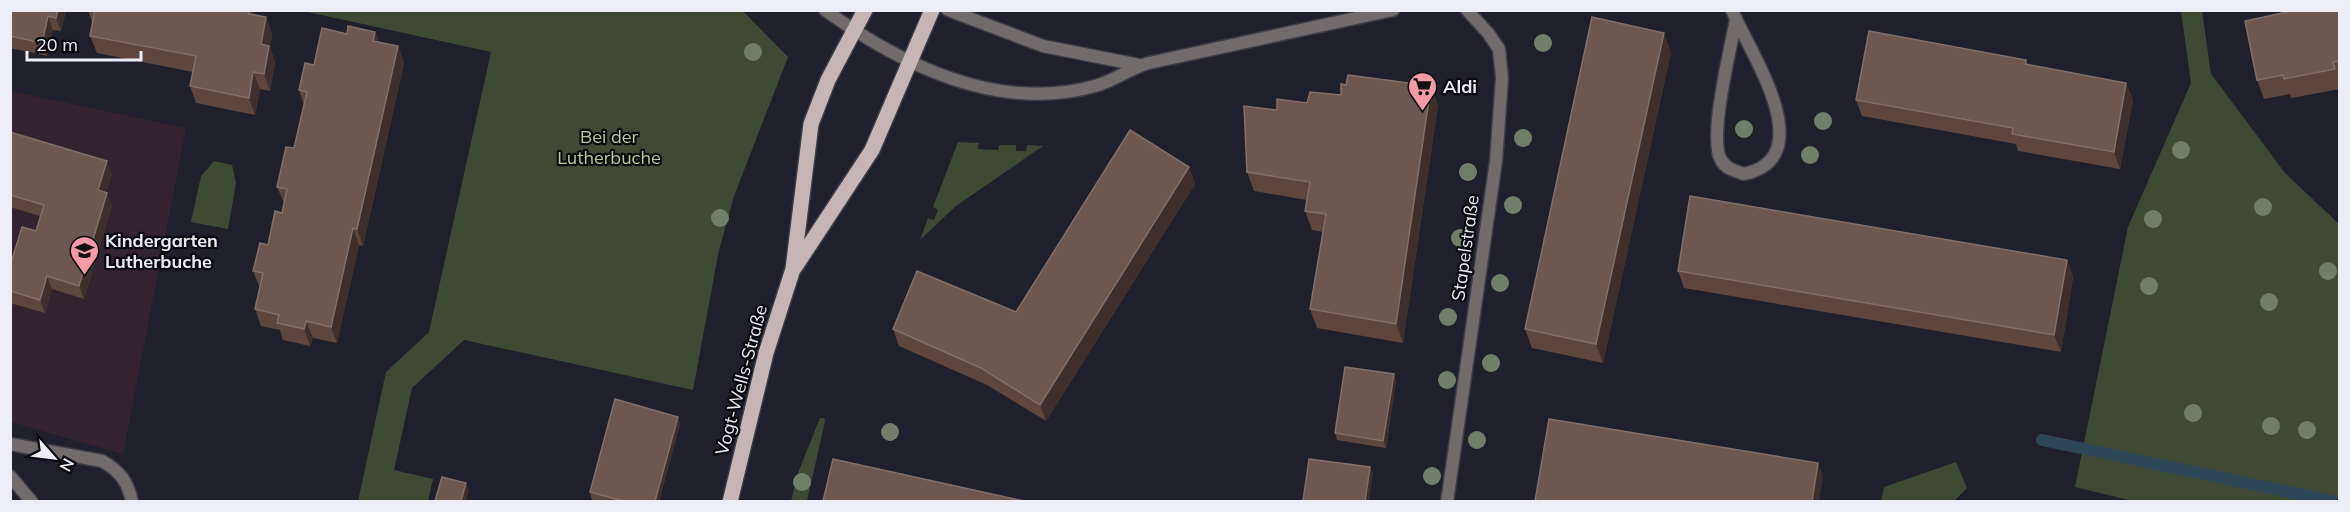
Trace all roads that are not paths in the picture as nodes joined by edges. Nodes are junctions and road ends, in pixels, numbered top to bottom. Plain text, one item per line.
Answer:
1 (825, 10) edge
2 (865, 10) edge
3 (932, 10) edge
4 (948, 10) edge
5 (1394, 10) edge
6 (1467, 11) edge
7 (1374, 12) edge
8 (1734, 15) edge
9 (853, 30) junction
10 (909, 62) junction
11 (1140, 65) junction
12 (793, 269) junction
13 (10, 444) edge
14 (10, 476) edge
15 (32, 501) edge
16 (132, 501) edge
17 (730, 501) edge
18 (1447, 501) edge

1 - 9 street
2 - 9 main road, Vogt-Wells-Straße
3 - 10 main road, Vogt-Wells-Straße
4 - 11 street
5 - 7 street
6 - 18 street, Stapelstraße
7 - 11 street
8 - 8 street
9 - 10 street
9 - 12 main road, Vogt-Wells-Straße
10 - 11 street
10 - 12 main road, Vogt-Wells-Straße
12 - 17 main road, Vogt-Wells-Straße
13 - 16 street
14 - 15 street

